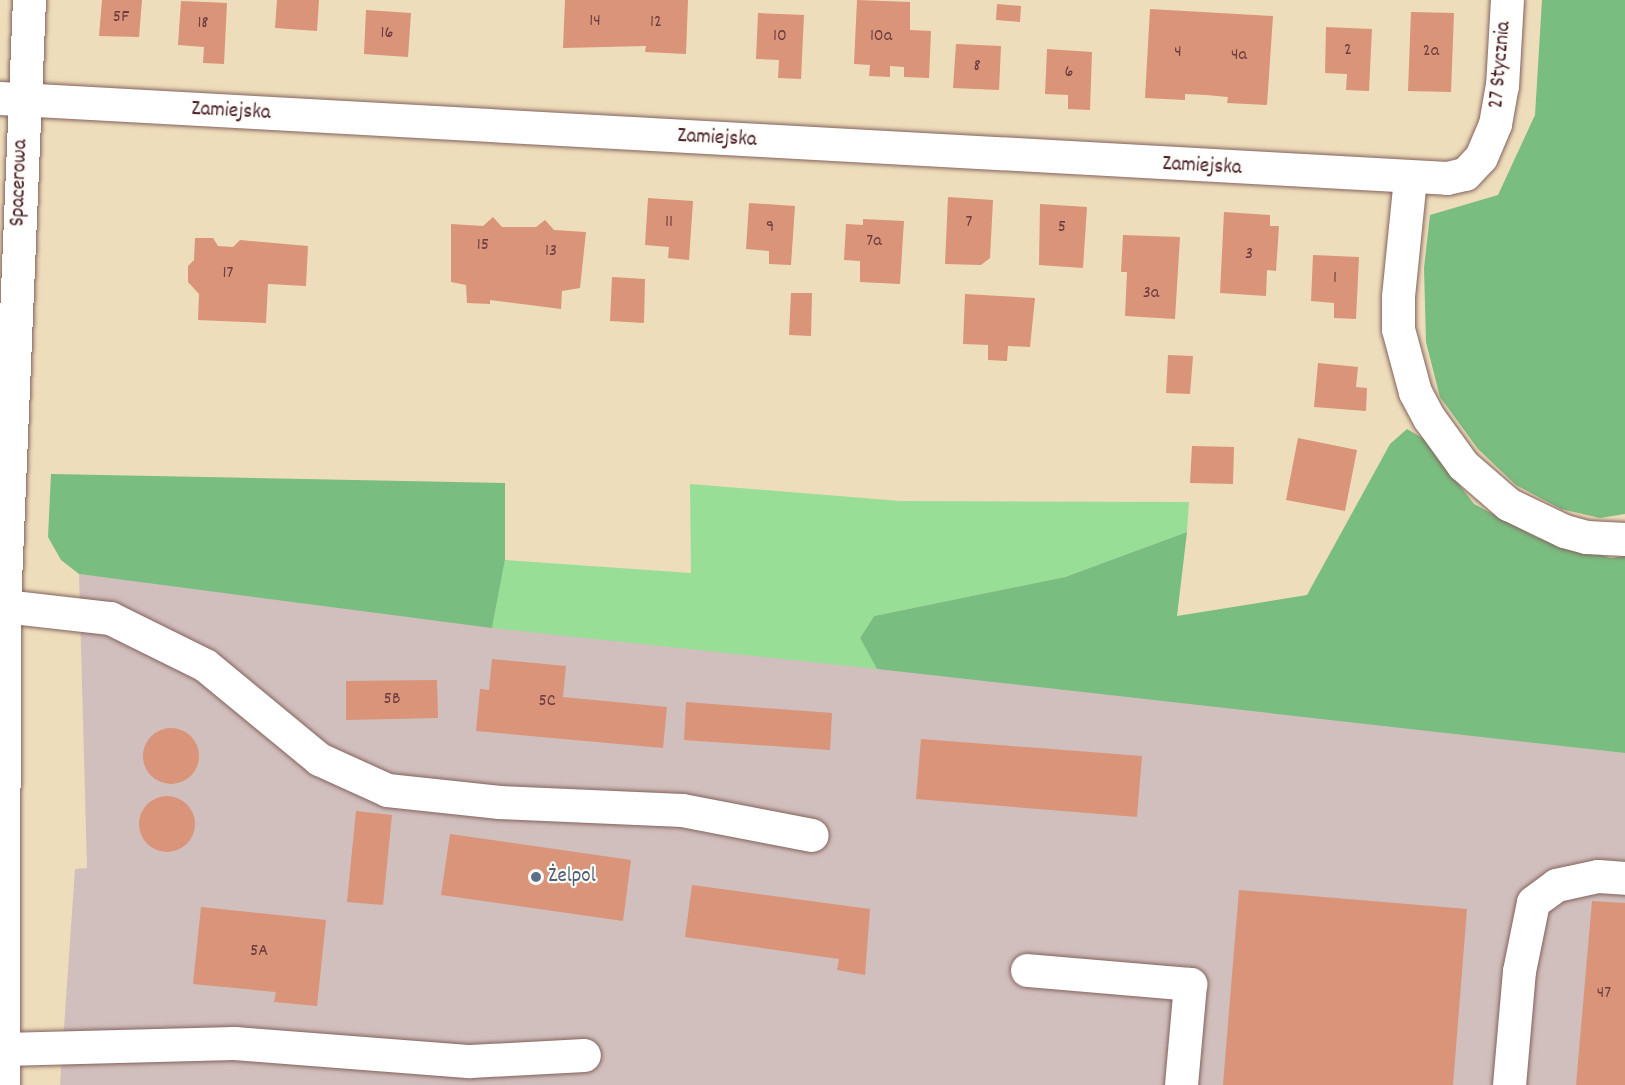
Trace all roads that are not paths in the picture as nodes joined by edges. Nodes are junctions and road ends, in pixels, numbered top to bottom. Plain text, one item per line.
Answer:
1 (29, 0) edge
2 (1507, 0) edge
3 (12, 99) edge
4 (1410, 178) junction
5 (1625, 539) edge
6 (4, 606) junction
7 (1, 745) edge
8 (812, 836) dead end
9 (1625, 878) edge
10 (1027, 970) dead end
11 (2, 1040) edge
12 (585, 1054) dead end
13 (3, 1085) edge
14 (1181, 1085) edge
15 (1509, 1085) edge

1 - 3 street, Spacerowa
2 - 4 street, 27 Stycznia
3 - 4 street, Zamiejska
3 - 6 street, Spacerowa
4 - 5 street
6 - 7 street, Spacerowa
6 - 8 street
7 - 11 street, Spacerowa
9 - 15 street
10 - 14 street
11 - 12 street
11 - 13 street, Spacerowa

